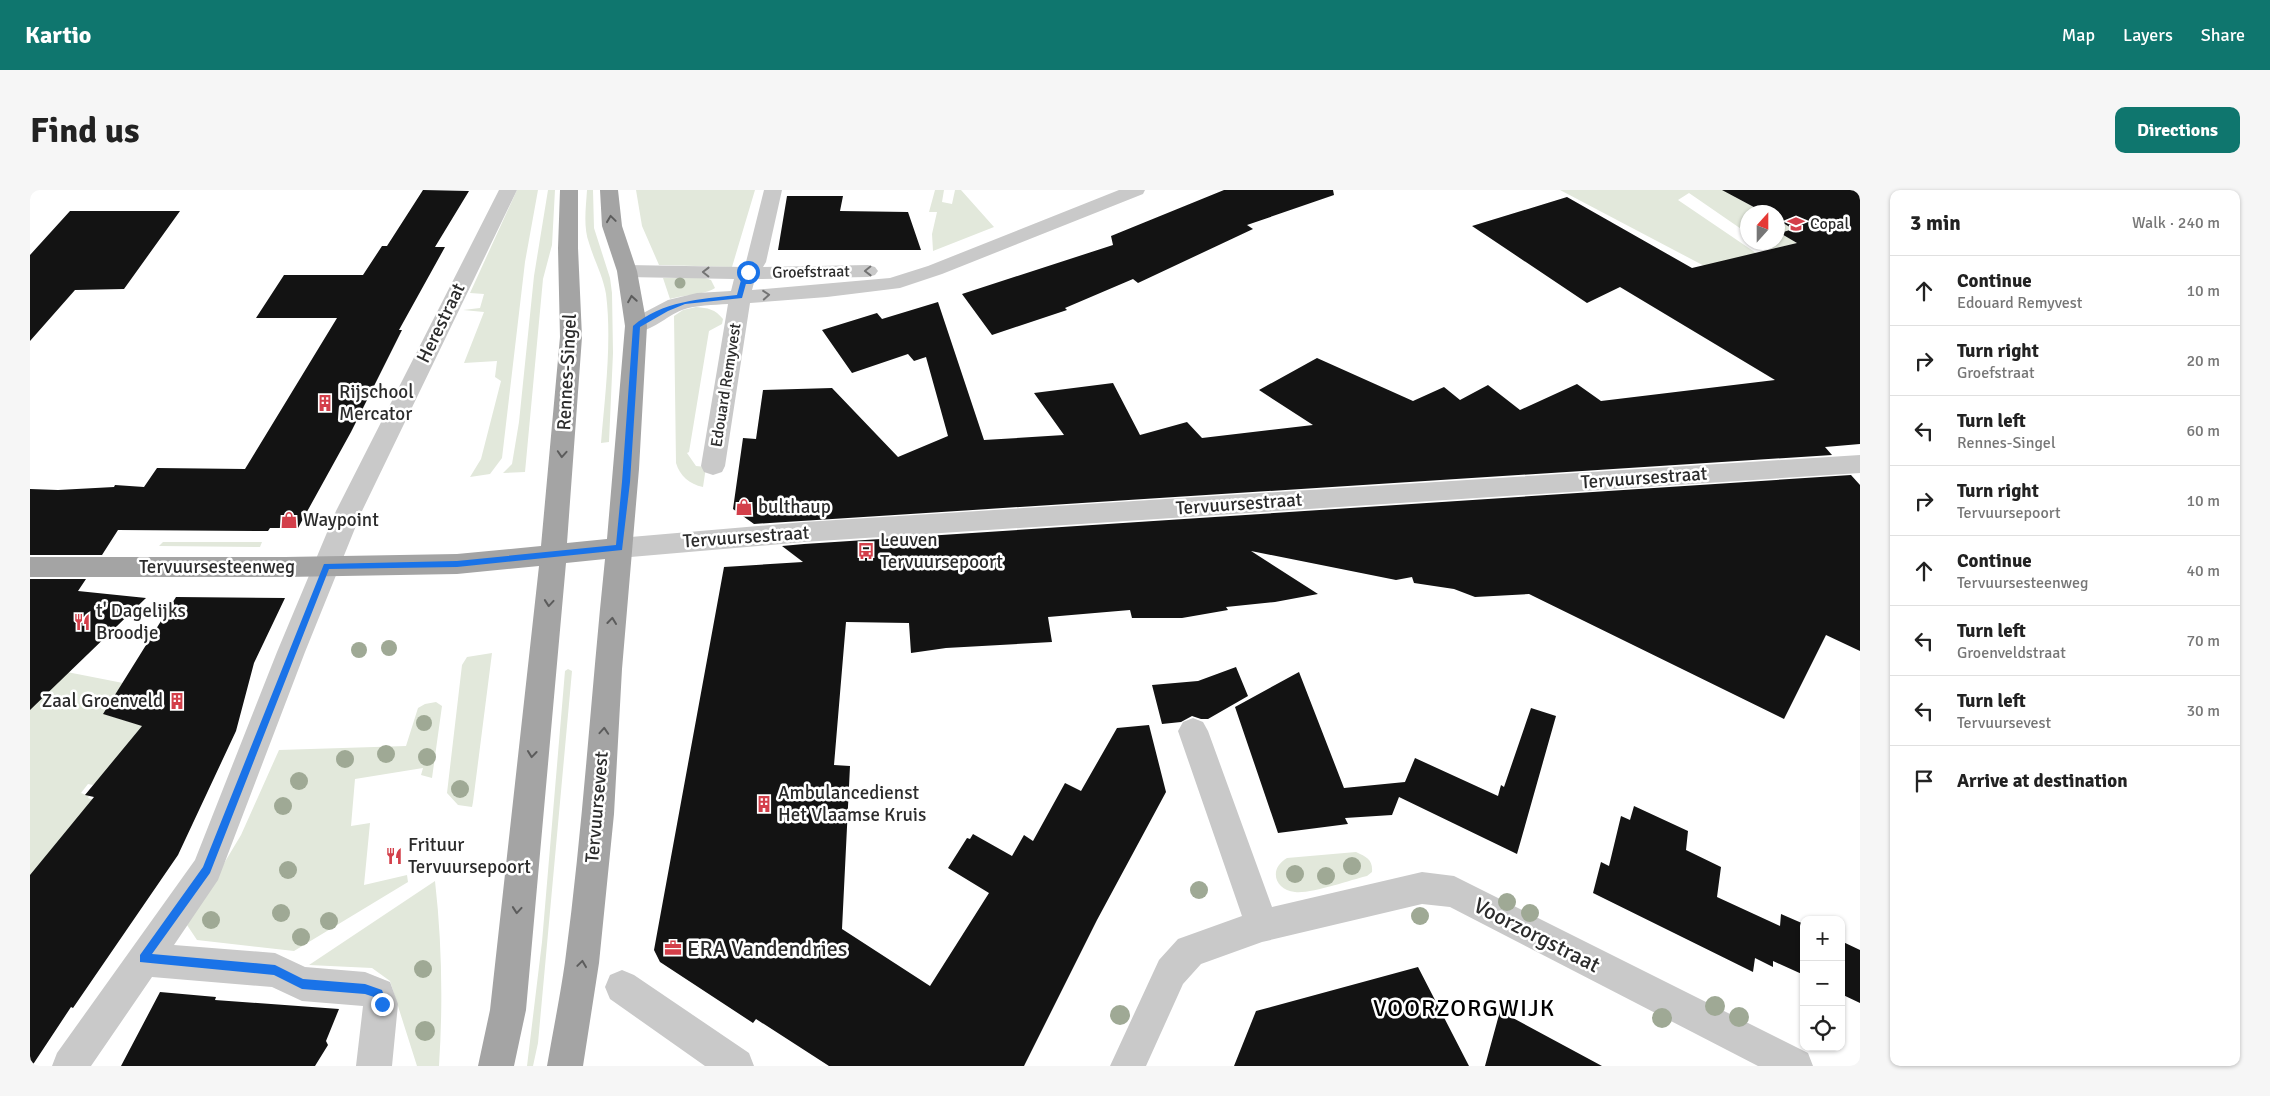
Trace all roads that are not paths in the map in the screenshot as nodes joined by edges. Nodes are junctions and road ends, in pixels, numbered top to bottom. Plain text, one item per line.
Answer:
1 (508, 190) edge
2 (570, 190) edge
3 (609, 190) edge
4 (773, 190) edge
5 (1136, 190) edge
6 (935, 270) junction
7 (627, 271) junction
8 (748, 272) junction
9 (740, 297) junction
10 (636, 326) junction
11 (1860, 464) edge
12 (713, 466) dead end
13 (619, 548) junction
14 (553, 554) junction
15 (326, 566) junction
16 (30, 567) edge
17 (1193, 731) dead end
18 (1262, 926) junction
19 (143, 959) junction
20 (622, 987) dead end
21 (70, 1066) edge
22 (374, 1066) edge
23 (496, 1066) edge
24 (565, 1066) edge
25 (736, 1066) edge
26 (1128, 1066) edge
27 (1795, 1066) edge

1 - 15 street, Herestraat
2 -> 14 main road, Rennes-Singel
7 -> 3 main road
4 - 8 street, Edouard Remyvest
5 - 6 street, Groefstraat
6 -> 8 street, Groefstraat
9 -> 6 street, Groefstraat
8 -> 7 street, Groefstraat
10 -> 7 main road
8 - 9 street, Edouard Remyvest
9 - 10 street, Groefstraat
9 - 12 street, Edouard Remyvest
10 - 13 main road
11 - 13 street, Tervuursestraat
13 - 14 main road, Tervuursesteenweg
24 -> 13 main road, Tervuursevest
14 - 15 main road, Tervuursesteenweg
14 -> 23 main road
15 - 16 main road, Tervuursesteenweg
15 - 19 street, Herestraat
17 - 18 street
18 - 26 street, Voorzorgstraat
18 - 27 street, Voorzorgstraat
19 - 21 street, Herestraat
19 - 22 street
20 - 25 street

